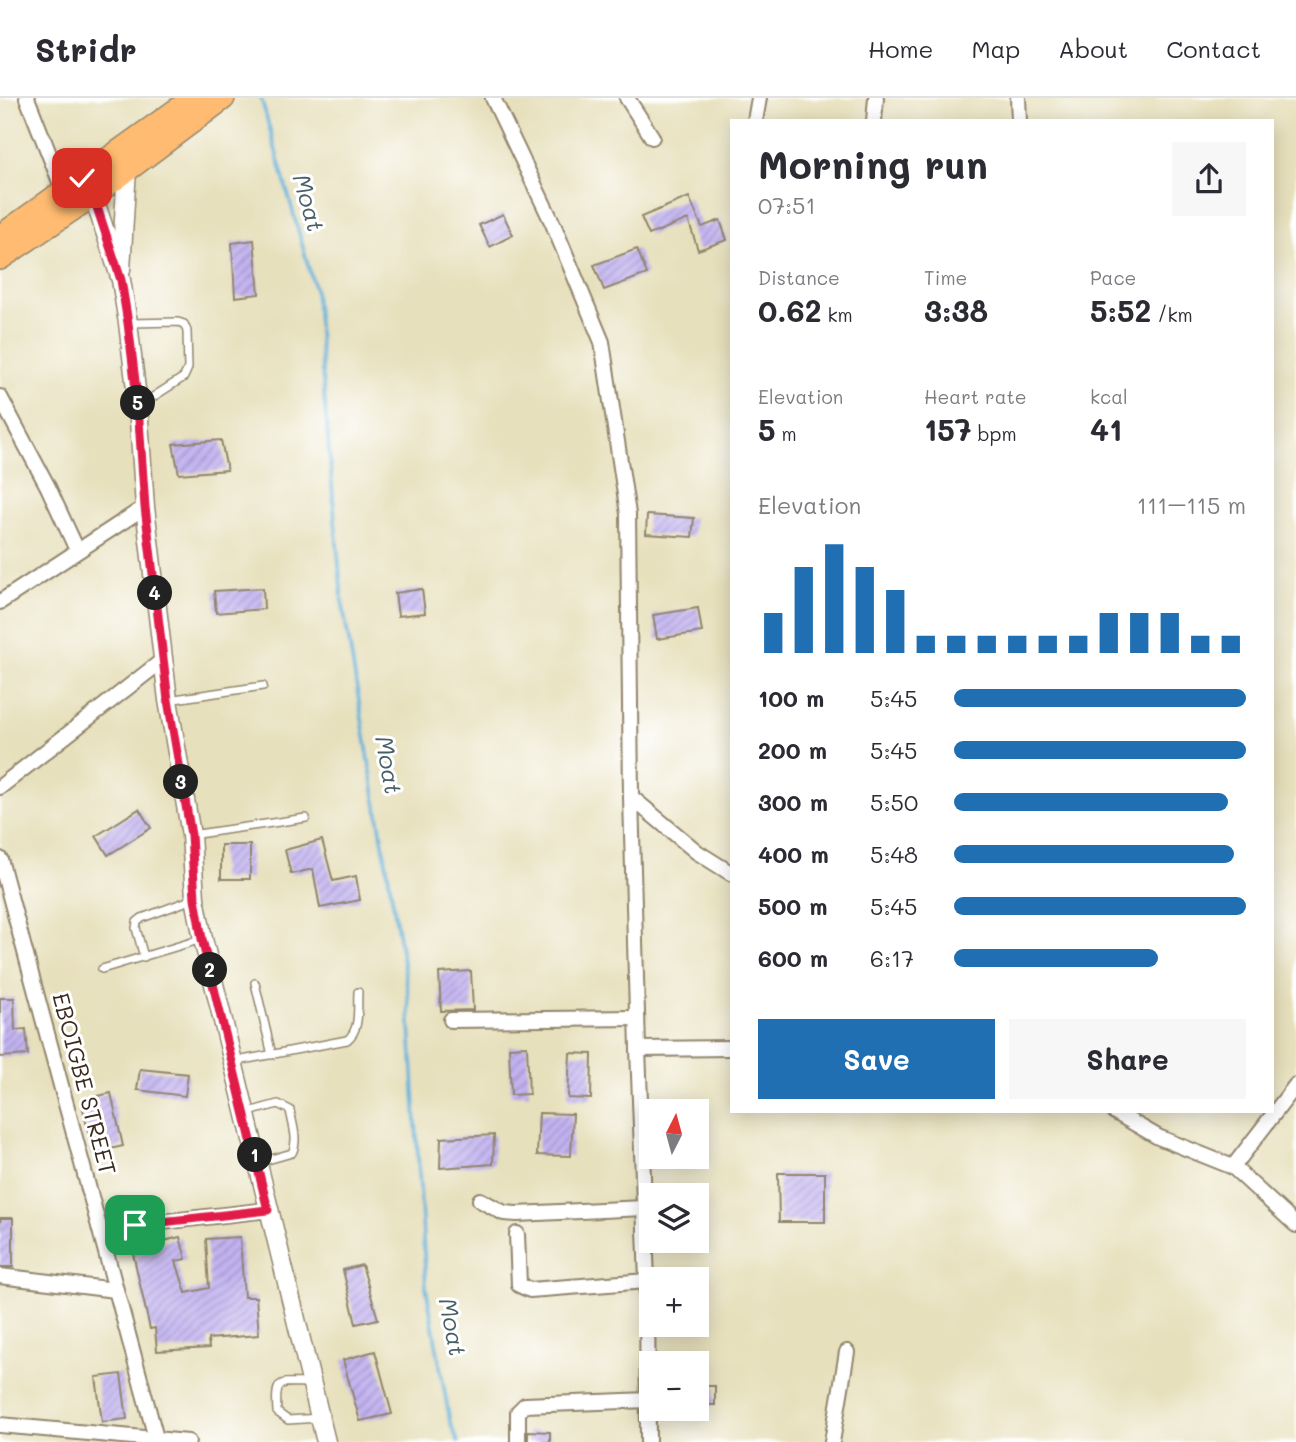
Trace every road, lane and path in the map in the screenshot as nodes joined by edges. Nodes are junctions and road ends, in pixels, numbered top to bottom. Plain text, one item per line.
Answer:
1 (27, 98) edge
2 (194, 98) edge
3 (223, 98) edge
4 (493, 98) edge
5 (627, 98) edge
6 (759, 98) edge
7 (876, 98) edge
8 (1018, 98) edge
9 (755, 119) edge
10 (874, 119) edge
11 (1019, 119) edge
12 (652, 137) dead end
13 (124, 160) junction
14 (80, 188) junction
15 (0, 237) edge
16 (0, 258) edge
17 (121, 280) junction
18 (128, 323) junction
19 (0, 397) edge
20 (138, 406) junction
21 (145, 507) junction
22 (77, 550) junction
23 (0, 602) edge
24 (163, 660) junction
25 (263, 686) dead end
26 (168, 700) junction
27 (0, 787) edge
28 (631, 797) junction
29 (306, 818) dead end
30 (191, 835) junction
31 (0, 859) edge
32 (730, 873) edge
33 (195, 898) junction
34 (202, 939) junction
35 (144, 957) junction
36 (102, 970) dead end
37 (255, 983) dead end
38 (358, 992) dead end
39 (637, 1018) junction
40 (452, 1020) dead end
41 (730, 1048) edge
42 (638, 1049) junction
43 (271, 1055) junction
44 (232, 1063) junction
45 (1296, 1086) edge
46 (244, 1113) junction
47 (1116, 1113) edge
48 (257, 1164) junction
49 (1233, 1167) junction
50 (643, 1183) edge
51 (480, 1200) dead end
52 (639, 1208) edge
53 (268, 1210) junction
54 (135, 1225) dead end
55 (1296, 1225) edge
56 (517, 1234) dead end
57 (0, 1276) edge
58 (639, 1282) edge
59 (115, 1290) junction
60 (847, 1352) dead end
61 (311, 1382) junction
62 (639, 1400) edge
63 (320, 1418) junction
64 (648, 1421) edge
65 (0, 1424) edge
66 (157, 1441) edge
67 (188, 1442) edge
68 (326, 1442) edge
69 (518, 1442) edge
70 (648, 1442) edge
71 (832, 1442) edge

1 - 14 street
2 - 13 highway
3 - 13 highway
4 - 28 street
5 - 12 street
6 - 9 street
7 - 10 street
8 - 11 street
13 - 14 highway
13 - 17 street
14 - 15 highway
14 - 16 highway
14 - 17 street
17 - 18 street
18 - 20 street
18 - 20 lane
19 - 22 street
20 - 21 street
21 - 22 street
21 - 24 street
22 - 23 street
24 - 26 street
24 - 27 street
25 - 26 lane
26 - 30 street
28 - 32 street
28 - 39 street
29 - 30 lane
30 - 33 street
31 - 59 street, EBOIGBE STREET
33 - 34 street
33 - 35 lane
34 - 35 lane
34 - 44 street
35 - 36 lane
37 - 43 lane
38 - 43 lane
39 - 40 street
39 - 42 street
41 - 42 street
42 - 50 street
43 - 44 lane
44 - 46 street
45 - 49 street
46 - 48 street
46 - 48 lane
47 - 49 street
48 - 53 street
49 - 55 street
51 - 52 street
53 - 54 street
53 - 61 street
56 - 58 street
57 - 59 street
59 - 66 street, EBOIGBE STREET
60 - 71 street
61 - 63 street
61 - 63 lane
62 - 69 street
63 - 68 street
64 - 70 street
65 - 66 street
66 - 67 street

